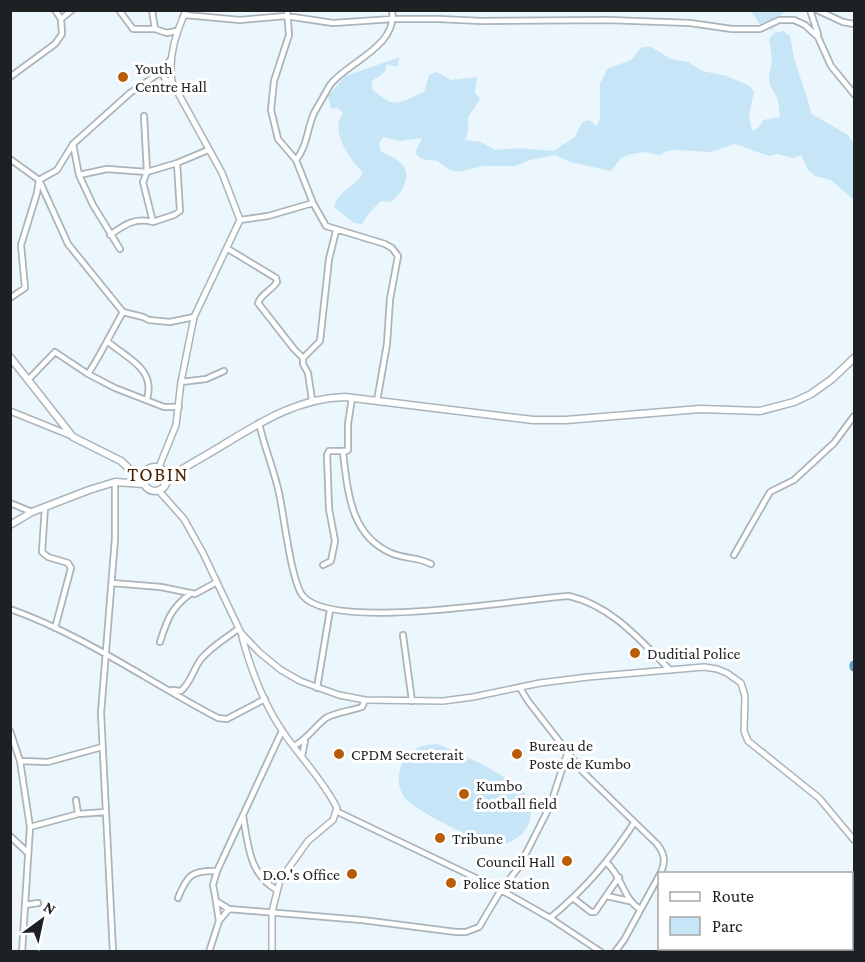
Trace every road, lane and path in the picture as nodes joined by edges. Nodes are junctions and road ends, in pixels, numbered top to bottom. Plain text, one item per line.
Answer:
1 (55, 10) edge
2 (72, 10) edge
3 (119, 10) edge
4 (152, 10) edge
5 (392, 10) edge
6 (810, 10) edge
7 (817, 10) edge
8 (185, 13) edge
9 (286, 13) edge
10 (61, 19) junction
11 (393, 19) junction
12 (855, 24) edge
13 (155, 29) junction
14 (176, 31) junction
15 (818, 36) junction
16 (171, 59) junction
17 (161, 72) junction
18 (10, 76) edge
19 (172, 82) junction
20 (855, 94) edge
21 (144, 116) dead end
22 (72, 144) junction
23 (208, 150) junction
24 (10, 159) edge
25 (296, 160) junction
26 (177, 163) junction
27 (147, 172) junction
28 (79, 176) junction
29 (39, 180) junction
30 (313, 203) junction
31 (240, 220) junction
32 (153, 222) junction
33 (336, 231) junction
34 (110, 235) junction
35 (120, 249) dead end
36 (228, 249) junction
37 (10, 298) edge
38 (123, 312) junction
39 (194, 317) junction
40 (107, 341) junction
41 (10, 357) edge
42 (303, 358) junction
43 (855, 358) edge
44 (224, 371) dead end
45 (88, 374) junction
46 (29, 379) junction
47 (181, 382) junction
48 (352, 398) junction
49 (147, 399) junction
50 (312, 400) junction
51 (377, 401) junction
52 (179, 407) junction
53 (10, 411) edge
54 (855, 416) edge
55 (259, 423) junction
56 (73, 437) junction
57 (348, 450) junction
58 (159, 467) junction
59 (167, 479) junction
60 (115, 482) junction
61 (143, 483) junction
62 (159, 491) junction
63 (10, 503) edge
64 (45, 507) junction
65 (32, 512) junction
66 (10, 525) edge
67 (734, 555) dead end
68 (431, 564) dead end
69 (323, 565) dead end
70 (217, 582) junction
71 (112, 583) junction
72 (190, 594) junction
73 (10, 609) edge
74 (330, 610) junction
75 (55, 627) junction
76 (240, 631) junction
77 (402, 635) dead end
78 (160, 642) dead end
79 (105, 654) junction
80 (670, 670) junction
81 (317, 688) junction
82 (520, 688) junction
83 (169, 690) junction
84 (265, 699) junction
85 (365, 700) junction
86 (412, 701) junction
87 (10, 731) edge
88 (282, 731) junction
89 (305, 741) junction
90 (294, 746) junction
91 (102, 747) junction
92 (568, 751) junction
93 (302, 756) junction
94 (20, 761) junction
95 (76, 800) dead end
96 (106, 812) junction
97 (338, 812) junction
98 (78, 814) junction
99 (243, 816) junction
100 (634, 823) junction
101 (30, 827) junction
102 (10, 836) edge
103 (855, 840) edge
104 (28, 853) junction
105 (607, 863) junction
106 (217, 871) junction
107 (661, 872) edge
108 (619, 878) junction
109 (658, 878) edge
110 (277, 890) junction
111 (501, 890) junction
112 (607, 896) junction
113 (178, 898) dead end
114 (573, 898) junction
115 (216, 901) junction
116 (629, 901) junction
117 (38, 903) dead end
118 (25, 904) junction
119 (229, 909) junction
120 (640, 909) junction
121 (272, 912) junction
122 (550, 918) junction
123 (219, 921) junction
124 (22, 951) edge
125 (113, 951) edge
126 (209, 951) edge
127 (272, 951) edge
128 (601, 951) edge
129 (615, 951) edge

1 - 10 street
2 - 10 street
3 - 13 street
4 - 13 street
5 - 11 street
6 - 15 street
7 - 12 street
8 - 9 street
8 - 14 street
9 - 11 street
9 - 25 street
10 - 18 street
11 - 15 street
11 - 25 street
13 - 14 street
14 - 16 street
15 - 20 street
16 - 17 street
16 - 19 street
17 - 19 street
17 - 22 street
19 - 23 street
21 - 27 street
22 - 28 street
22 - 29 street
23 - 26 street
23 - 31 street
24 - 29 street
25 - 30 street
26 - 27 street
26 - 32 street
27 - 28 street
27 - 32 street
28 - 34 street
29 - 37 street
29 - 38 street
30 - 31 street
30 - 33 street
31 - 36 street
32 - 34 street
33 - 42 street
33 - 51 street
34 - 35 street
36 - 39 street
36 - 42 street
38 - 39 street
38 - 40 street
39 - 47 street
40 - 45 street
40 - 49 street
41 - 46 main road
42 - 50 street
43 - 51 main road
44 - 47 street
45 - 46 street
45 - 49 street
46 - 56 main road
47 - 52 street
48 - 50 main road
48 - 51 main road
48 - 57 street
49 - 52 street
50 - 55 main road
52 - 58 street
53 - 56 street
54 - 67 street
55 - 59 main road
55 - 74 street
56 - 61 main road
57 - 68 street
57 - 69 street
58 - 59 main road
58 - 61 main road
59 - 62 main road
60 - 61 main road
60 - 64 main road
60 - 71 street
61 - 62 main road
62 - 70 street
63 - 65 street
64 - 65 main road
64 - 75 street
65 - 66 main road
70 - 72 street
70 - 76 street
71 - 72 street
71 - 79 street
72 - 78 street
73 - 75 street
74 - 80 street
74 - 81 street
75 - 79 street
76 - 81 street
76 - 83 street
76 - 84 street
77 - 86 street
79 - 83 street
79 - 91 street
80 - 82 street
80 - 103 street
81 - 85 street
82 - 86 street
82 - 92 street
83 - 84 street
84 - 88 street
85 - 86 street
85 - 89 street
87 - 94 street
88 - 90 street
88 - 99 street
89 - 90 street
89 - 93 street
90 - 93 street
91 - 94 street
91 - 96 street
92 - 100 street
92 - 111 street
93 - 97 street
94 - 101 street
95 - 98 street
96 - 98 street
96 - 125 street
97 - 110 street
97 - 111 street
98 - 101 street
99 - 106 street
99 - 110 street
100 - 105 street
100 - 107 street
101 - 104 street
102 - 104 street
104 - 118 street
105 - 108 street
105 - 114 street
106 - 113 street
106 - 115 street
108 - 112 street
108 - 116 street
109 - 120 street
110 - 121 street
111 - 121 street
111 - 122 street
112 - 114 street
112 - 116 street
114 - 122 street
115 - 119 street
115 - 123 street
116 - 120 street
117 - 118 street
118 - 124 street
119 - 121 street
119 - 123 street
120 - 129 street
121 - 127 street
122 - 128 street
123 - 126 street

